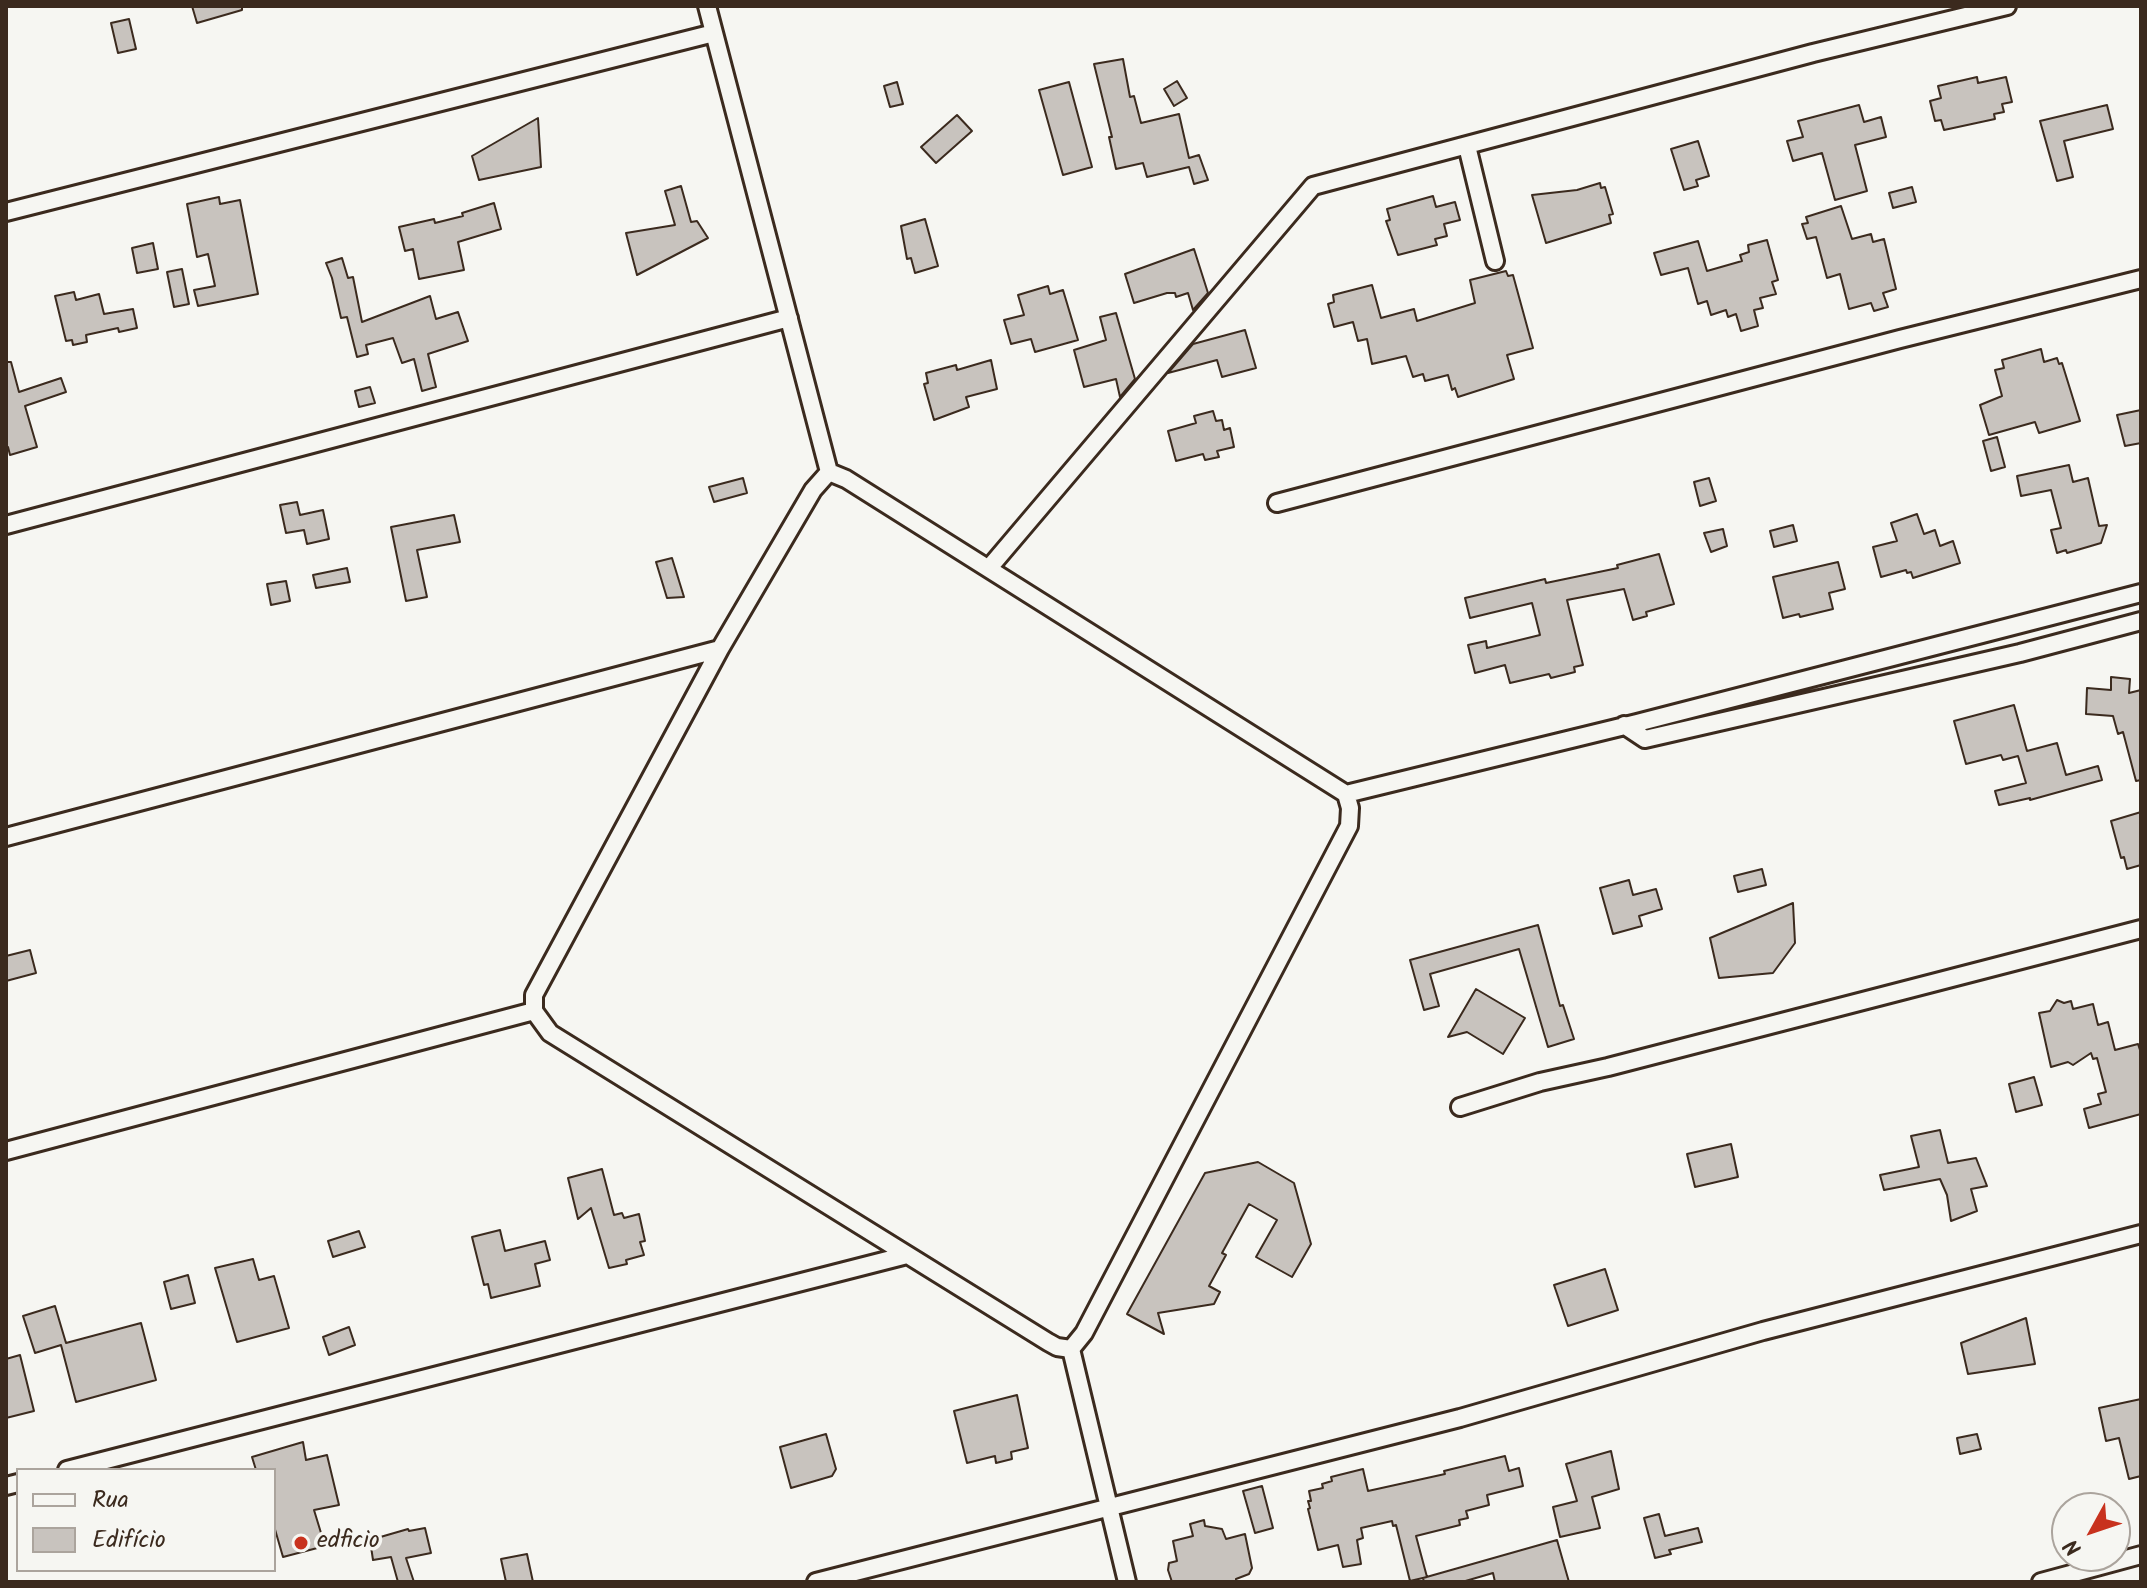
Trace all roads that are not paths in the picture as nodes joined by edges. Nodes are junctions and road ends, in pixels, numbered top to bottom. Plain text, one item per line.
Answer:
1 (707, 6) edge
2 (2007, 6) edge
3 (714, 33) junction
4 (1467, 146) junction
5 (6, 212) edge
6 (1495, 261) dead end
7 (2141, 279) edge
8 (789, 318) junction
9 (829, 472) junction
10 (1277, 503) dead end
11 (6, 525) edge
12 (989, 568) junction
13 (2141, 593) edge
14 (2141, 621) edge
15 (2016, 626) junction
16 (720, 649) junction
17 (2020, 653) junction
18 (1624, 725) junction
19 (1346, 794) junction
20 (6, 837) edge
21 (2141, 929) edge
22 (534, 1011) junction
23 (1460, 1107) dead end
24 (6, 1151) edge
25 (2141, 1234) edge
26 (907, 1255) junction
27 (1071, 1349) junction
28 (75, 1468) edge
29 (1108, 1507) junction
30 (2141, 1555) edge
31 (816, 1582) edge
32 (1127, 1582) edge
33 (2041, 1582) edge

1 - 3 street
2 - 4 street
3 - 5 street
3 - 8 street
4 - 6 street
4 - 12 street
7 - 10 street
8 - 9 street
8 - 11 street
9 - 12 street
9 - 16 street
12 - 19 street
13 - 15 street
14 - 17 street
15 - 17 street
15 - 18 street
16 - 20 street
16 - 22 street
17 - 18 street
18 - 19 street
19 - 27 street
21 - 23 street
22 - 24 street
22 - 26 street
25 - 29 street
26 - 27 street
26 - 28 street
27 - 29 street
29 - 31 street
29 - 32 street
30 - 33 street

